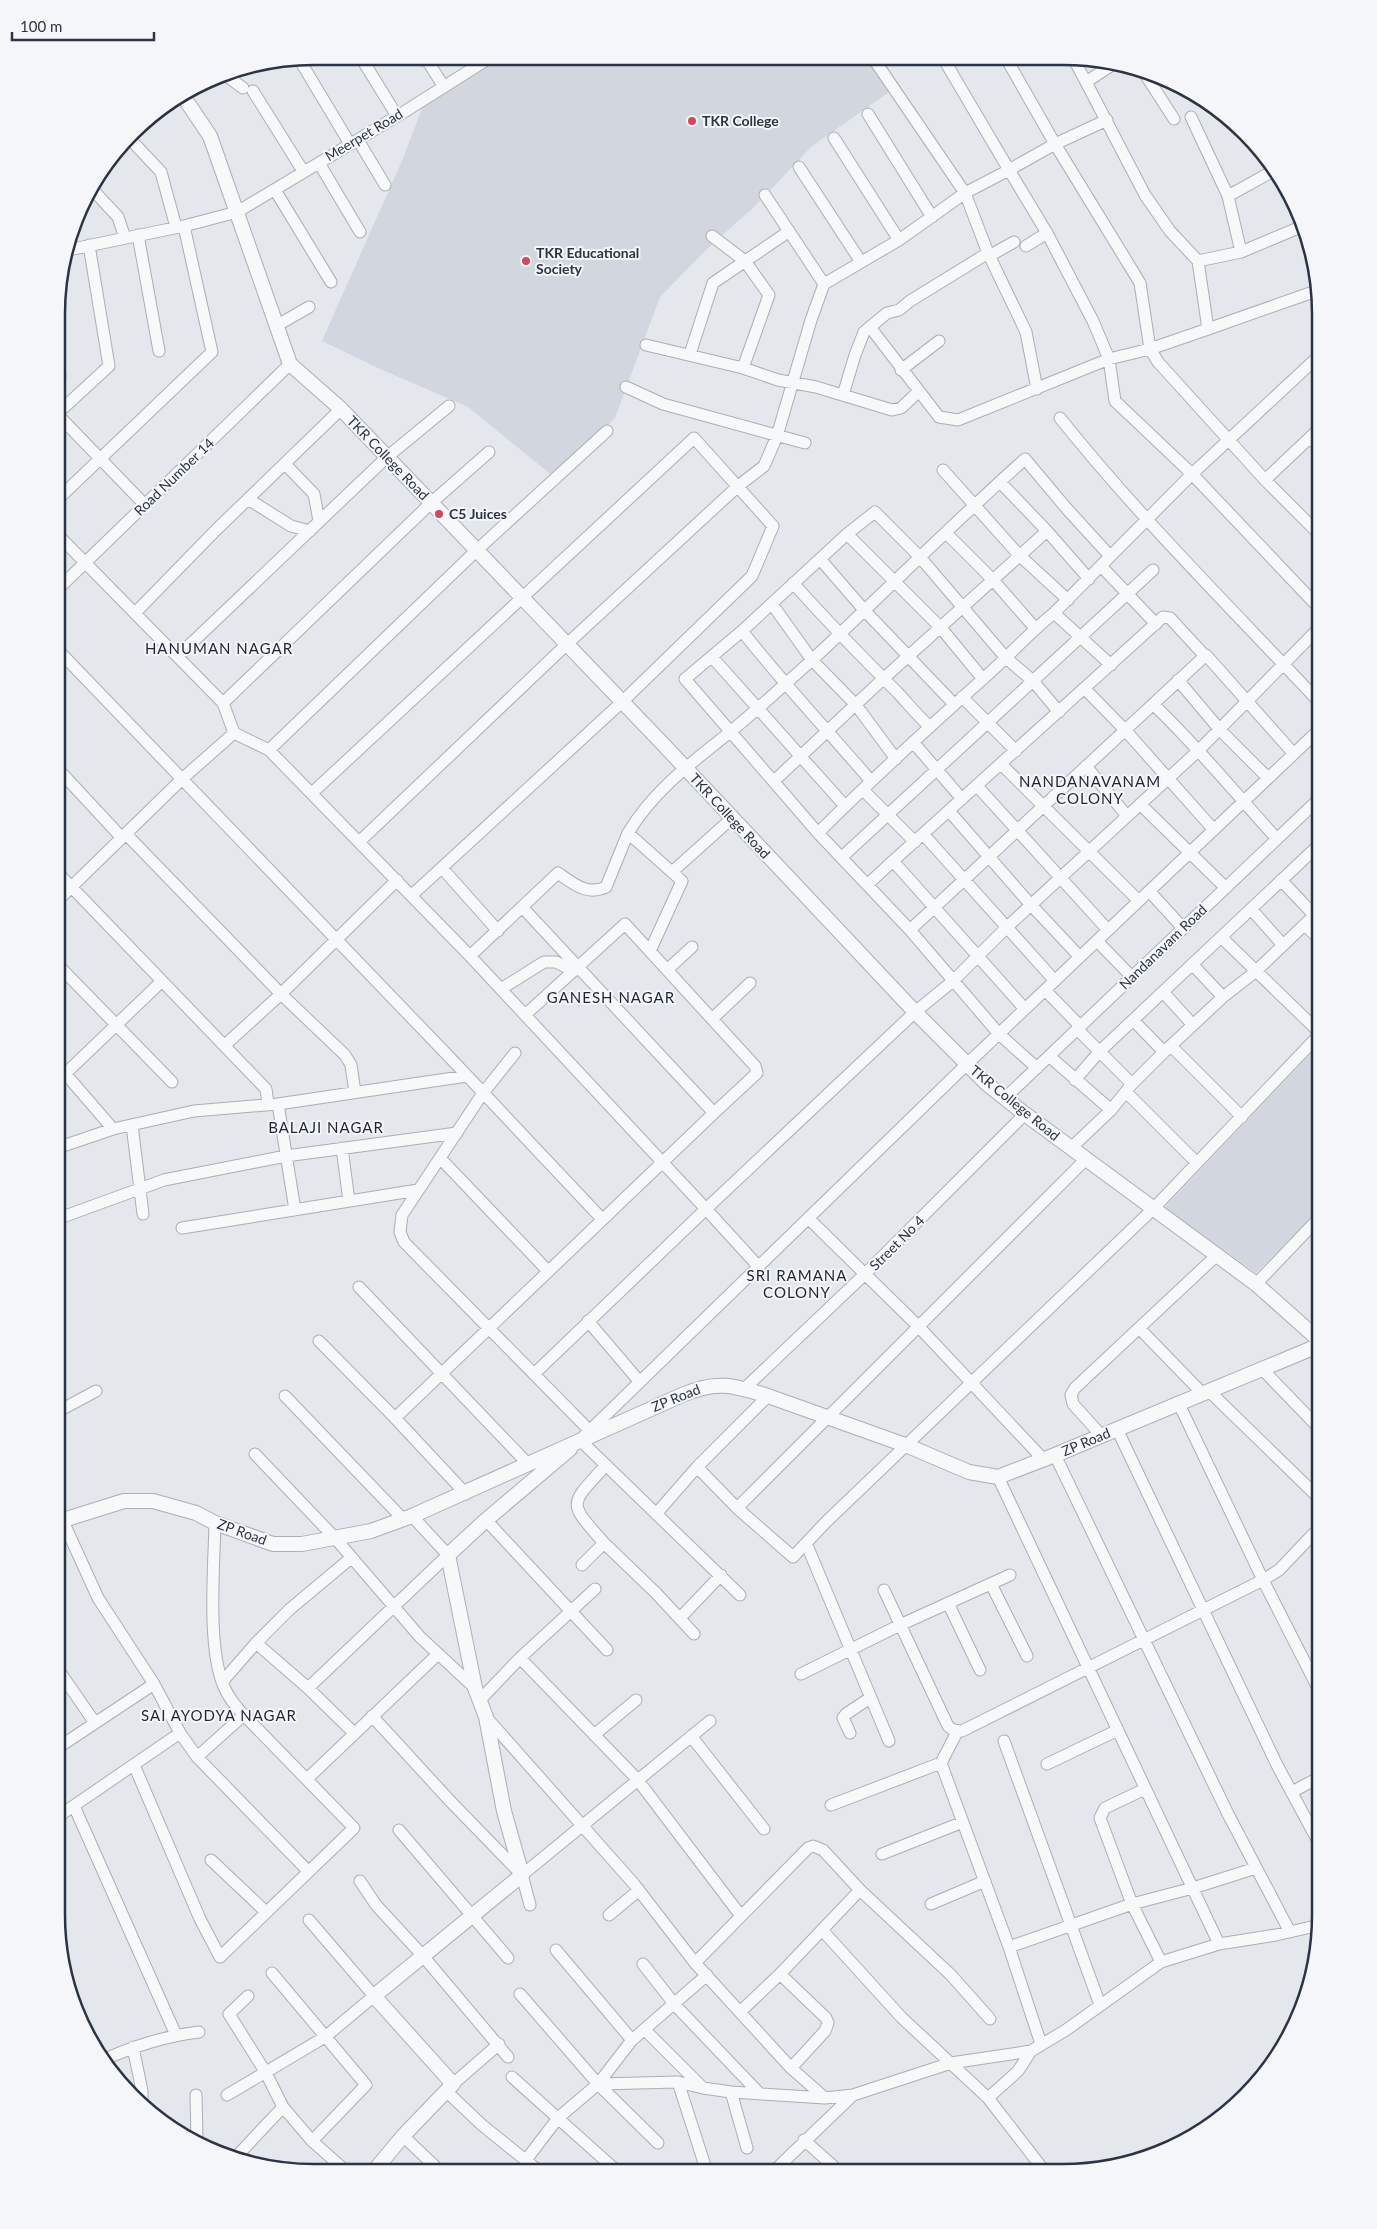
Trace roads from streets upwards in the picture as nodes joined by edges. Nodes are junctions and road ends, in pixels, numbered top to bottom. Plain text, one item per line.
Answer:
1 (366, 65) edge
2 (430, 65) edge
3 (478, 65) edge
4 (878, 65) edge
5 (947, 65) edge
6 (1010, 65) edge
7 (303, 66) edge
8 (1077, 66) edge
9 (1106, 69) edge
10 (232, 79) edge
11 (1149, 80) edge
12 (1086, 82) junction
13 (444, 87) junction
14 (186, 101) edge
15 (868, 114) dead end
16 (397, 116) junction
17 (1191, 117) dead end
18 (1174, 119) dead end
19 (1107, 120) junction
20 (834, 138) dead end
21 (354, 142) junction
22 (134, 143) edge
23 (1055, 144) junction
24 (319, 163) junction
25 (799, 167) dead end
26 (1009, 170) junction
27 (303, 171) junction
28 (1268, 174) edge
29 (385, 185) dead end
30 (275, 190) junction
31 (96, 194) edge
32 (965, 194) junction
33 (765, 196) dead end
34 (1228, 196) junction
35 (237, 212) junction
36 (932, 217) junction
37 (180, 226) junction
38 (1297, 229) edge
39 (360, 232) dead end
40 (788, 232) junction
41 (1047, 233) junction
42 (138, 235) junction
43 (712, 236) dead end
44 (125, 238) junction
45 (899, 240) junction
46 (1014, 242) dead end
47 (89, 245) junction
48 (1026, 246) dead end
49 (73, 249) edge
50 (1241, 252) junction
51 (989, 254) junction
52 (1198, 260) junction
53 (746, 261) junction
54 (861, 262) junction
55 (331, 282) dead end
56 (824, 284) junction
57 (1311, 294) edge
58 (309, 307) dead end
59 (276, 326) junction
60 (870, 326) junction
61 (1208, 329) junction
62 (939, 341) dead end
63 (646, 345) dead end
64 (1150, 349) junction
65 (159, 351) dead end
66 (690, 354) junction
67 (1109, 360) junction
68 (1312, 363) edge
69 (290, 364) junction
70 (743, 368) junction
71 (901, 370) junction
72 (793, 384) junction
73 (626, 387) dead end
74 (1038, 389) junction
75 (918, 392) junction
76 (843, 395) junction
77 (449, 406) dead end
78 (65, 407) edge
79 (341, 409) junction
80 (1060, 418) dead end
81 (65, 422) edge
82 (607, 430) dead end
83 (778, 436) junction
84 (1310, 438) edge
85 (1230, 440) junction
86 (805, 443) dead end
87 (489, 452) dead end
88 (387, 457) junction
89 (100, 459) junction
90 (285, 464) junction
91 (943, 470) dead end
92 (1192, 474) junction
93 (1265, 480) junction
94 (1000, 482) junction
95 (737, 487) junction
96 (65, 492) edge
97 (248, 499) junction
98 (431, 503) junction
99 (144, 505) junction
100 (974, 505) junction
101 (1148, 519) junction
102 (319, 521) junction
103 (1312, 527) edge
104 (310, 531) junction
105 (1047, 531) junction
106 (848, 534) junction
107 (947, 534) junction
108 (65, 542) edge
109 (477, 550) junction
110 (1019, 555) junction
111 (919, 556) junction
112 (1110, 556) junction
113 (820, 559) junction
114 (85, 563) junction
115 (1102, 567) junction
116 (1153, 570) dead end
117 (1089, 579) junction
118 (993, 580) junction
119 (65, 582) edge
120 (895, 583) junction
121 (793, 584) junction
122 (1127, 594) junction
123 (523, 598) junction
124 (1068, 600) junction
125 (1312, 601) edge
126 (772, 604) junction
127 (962, 606) junction
128 (865, 611) junction
129 (135, 613) junction
130 (1054, 613) junction
131 (1156, 624) junction
132 (941, 628) junction
133 (1035, 628) junction
134 (742, 631) junction
135 (838, 634) junction
136 (1312, 635) edge
137 (1080, 637) junction
138 (567, 644) junction
139 (178, 656) junction
140 (1205, 656) junction
141 (65, 657) edge
142 (712, 657) junction
143 (908, 657) junction
144 (1006, 658) junction
145 (812, 660) junction
146 (1284, 664) junction
147 (1112, 665) junction
148 (883, 679) junction
149 (983, 679) junction
150 (1178, 680) junction
151 (1033, 681) junction
152 (784, 684) junction
153 (1085, 689) junction
154 (1312, 694) edge
155 (958, 700) junction
156 (1248, 701) junction
157 (622, 702) junction
158 (223, 703) junction
159 (856, 705) junction
160 (1154, 705) junction
161 (757, 707) junction
162 (1059, 712) junction
163 (987, 723) junction
164 (930, 727) junction
165 (1125, 730) junction
166 (1220, 730) junction
167 (730, 732) junction
168 (829, 732) junction
169 (234, 733) junction
170 (1312, 740) edge
171 (913, 742) junction
172 (269, 750) junction
173 (1199, 750) junction
174 (1016, 751) junction
175 (1294, 754) junction
176 (801, 757) junction
177 (896, 759) junction
178 (1001, 764) junction
179 (1086, 766) junction
180 (685, 768) junction
181 (936, 770) junction
182 (65, 776) edge
183 (1169, 778) junction
184 (1268, 778) junction
185 (182, 779) junction
186 (774, 781) junction
187 (872, 781) junction
188 (977, 786) junction
189 (863, 790) junction
190 (312, 793) junction
191 (962, 799) junction
192 (1243, 802) junction
193 (1140, 804) junction
194 (845, 806) junction
195 (1312, 806) edge
196 (1044, 808) junction
197 (949, 811) junction
198 (889, 814) junction
199 (1127, 816) junction
200 (731, 819) junction
201 (1214, 830) junction
202 (1018, 831) junction
203 (628, 833) junction
204 (818, 833) junction
205 (124, 836) junction
206 (919, 838) junction
207 (1277, 839) junction
208 (360, 842) junction
209 (1091, 851) junction
210 (1312, 851) edge
211 (1190, 852) junction
212 (842, 857) junction
213 (989, 858) junction
214 (893, 861) junction
215 (442, 868) junction
216 (672, 872) junction
217 (1061, 878) junction
218 (397, 880) junction
219 (1282, 880) junction
220 (65, 881) edge
221 (964, 881) junction
222 (868, 884) junction
223 (71, 887) junction
224 (1226, 888) junction
225 (1149, 891) junction
226 (65, 893) edge
227 (412, 895) junction
228 (1139, 901) junction
229 (1031, 905) junction
230 (1312, 907) edge
231 (523, 908) junction
232 (935, 908) junction
233 (1251, 909) junction
234 (1312, 917) edge
235 (1305, 925) junction
236 (1007, 928) junction
237 (1183, 928) junction
238 (910, 930) junction
239 (1108, 930) junction
240 (498, 931) junction
241 (1312, 932) edge
242 (1221, 937) junction
243 (336, 939) junction
244 (1097, 941) junction
245 (1283, 945) junction
246 (692, 947) dead end
247 (650, 951) junction
248 (470, 956) junction
249 (979, 956) junction
250 (1080, 957) junction
251 (1192, 964) junction
252 (576, 969) junction
253 (668, 969) junction
254 (65, 972) edge
255 (1255, 972) junction
256 (1132, 977) junction
257 (953, 981) junction
258 (1055, 981) junction
259 (161, 982) junction
260 (750, 983) dead end
261 (501, 989) junction
262 (1045, 990) junction
263 (1163, 992) junction
264 (280, 994) junction
265 (1223, 997) junction
266 (1025, 1009) junction
267 (915, 1012) junction
268 (525, 1015) junction
269 (712, 1019) junction
270 (1134, 1020) junction
271 (118, 1025) junction
272 (1193, 1025) junction
273 (1312, 1026) edge
274 (1079, 1028) junction
275 (999, 1034) junction
276 (1312, 1043) edge
277 (224, 1045) junction
278 (1168, 1049) junction
279 (1099, 1052) junction
280 (516, 1053) dead end
281 (1049, 1056) junction
282 (966, 1065) junction
283 (1037, 1068) junction
284 (66, 1073) joint
285 (467, 1076) junction
286 (1075, 1080) junction
287 (172, 1082) dead end
288 (1129, 1088) junction
289 (355, 1092) junction
290 (483, 1093) junction
291 (1005, 1098) junction
292 (273, 1104) junction
293 (1111, 1110) junction
294 (714, 1113) junction
295 (1025, 1114) junction
296 (1242, 1117) junction
297 (132, 1125) junction
298 (113, 1129) junction
299 (457, 1133) junction
300 (65, 1145) edge
301 (342, 1148) junction
302 (1071, 1148) junction
303 (286, 1156) junction
304 (440, 1158) junction
305 (1086, 1159) junction
306 (662, 1162) junction
307 (1197, 1163) junction
308 (140, 1188) junction
309 (418, 1190) junction
310 (348, 1201) junction
311 (706, 1209) junction
312 (1153, 1209) junction
313 (295, 1210) junction
314 (143, 1214) dead end
315 (65, 1216) edge
316 (808, 1218) junction
317 (602, 1219) junction
318 (1312, 1226) edge
319 (182, 1228) dead end
320 (1216, 1256) junction
321 (758, 1266) junction
322 (548, 1271) junction
323 (865, 1274) junction
324 (1256, 1284) junction
325 (359, 1287) dead end
326 (588, 1322) junction
327 (918, 1326) junction
328 (489, 1328) junction
329 (1139, 1328) junction
330 (1312, 1336) edge
331 (319, 1341) dead end
332 (1312, 1347) edge
333 (1262, 1369) junction
334 (442, 1372) junction
335 (534, 1374) junction
336 (639, 1381) junction
337 (971, 1382) junction
338 (744, 1389) junction
339 (96, 1392) dead end
340 (1205, 1392) junction
341 (285, 1396) dead end
342 (768, 1396) junction
343 (1178, 1402) junction
344 (65, 1408) edge
345 (395, 1418) junction
346 (826, 1418) junction
347 (1312, 1421) edge
348 (1117, 1429) junction
349 (585, 1435) junction
350 (1101, 1435) junction
351 (908, 1446) junction
352 (255, 1454) dead end
353 (1049, 1457) junction
354 (528, 1464) junction
355 (606, 1466) junction
356 (697, 1467) junction
357 (998, 1477) junction
358 (1312, 1492) edge
359 (466, 1494) junction
360 (737, 1508) junction
361 (656, 1514) junction
362 (65, 1515) edge
363 (408, 1518) junction
364 (486, 1520) junction
365 (215, 1523) junction
366 (65, 1531) edge
367 (1312, 1535) edge
368 (335, 1538) junction
369 (806, 1542) junction
370 (604, 1543) junction
371 (448, 1555) junction
372 (351, 1558) junction
373 (582, 1566) dead end
374 (721, 1575) junction
375 (1010, 1575) dead end
376 (1262, 1580) junction
377 (991, 1584) junction
378 (595, 1589) dead end
379 (884, 1590) dead end
380 (740, 1595) dead end
381 (948, 1603) junction
382 (393, 1606) junction
383 (1202, 1609) junction
384 (572, 1612) junction
385 (680, 1618) junction
386 (900, 1625) junction
387 (694, 1634) dead end
388 (1143, 1639) junction
389 (256, 1643) junction
390 (607, 1650) dead end
391 (850, 1650) junction
392 (438, 1655) junction
393 (1027, 1656) dead end
394 (520, 1658) junction
395 (1088, 1667) junction
396 (980, 1670) dead end
397 (801, 1674) dead end
398 (1312, 1677) edge
399 (65, 1680) edge
400 (222, 1682) junction
401 (154, 1684) junction
402 (308, 1688) junction
403 (478, 1694) junction
404 (870, 1698) junction
405 (636, 1700) dead end
406 (244, 1715) junction
407 (372, 1716) junction
408 (486, 1717) junction
409 (710, 1720) dead end
410 (94, 1724) junction
411 (1118, 1730) junction
412 (180, 1732) junction
413 (957, 1732) junction
414 (354, 1733) junction
415 (850, 1733) dead end
416 (594, 1736) junction
417 (691, 1736) junction
418 (889, 1741) dead end
419 (1004, 1741) dead end
420 (65, 1743) edge
421 (197, 1757) junction
422 (941, 1763) junction
423 (1047, 1764) dead end
424 (134, 1765) junction
425 (637, 1779) junction
426 (307, 1780) junction
427 (1312, 1781) edge
428 (1146, 1789) junction
429 (1292, 1792) junction
430 (74, 1806) junction
431 (831, 1806) dead end
432 (65, 1812) edge
433 (963, 1822) junction
434 (582, 1825) junction
435 (764, 1829) dead end
436 (399, 1830) dead end
437 (1312, 1830) edge
438 (882, 1854) dead end
439 (211, 1860) dead end
440 (1256, 1868) junction
441 (308, 1871) junction
442 (522, 1875) junction
443 (985, 1881) junction
444 (360, 1882) dead end
445 (1193, 1888) junction
446 (639, 1890) junction
447 (860, 1890) junction
448 (931, 1904) dead end
449 (1132, 1904) junction
450 (530, 1905) dead end
451 (266, 1912) junction
452 (472, 1915) junction
453 (609, 1915) dead end
454 (741, 1916) junction
455 (309, 1920) dead end
456 (1070, 1926) junction
457 (1311, 1927) edge
458 (822, 1930) junction
459 (1290, 1932) junction
460 (1219, 1944) junction
461 (1009, 1948) junction
462 (556, 1950) dead end
463 (423, 1956) junction
464 (508, 1958) dead end
465 (1160, 1962) junction
466 (695, 1963) junction
467 (643, 1964) dead end
468 (272, 1973) dead end
469 (780, 1974) junction
470 (707, 1975) junction
471 (520, 1994) dead end
472 (248, 1996) dead end
473 (374, 1996) junction
474 (675, 2005) junction
475 (1100, 2005) junction
476 (741, 2012) junction
477 (990, 2018) dead end
478 (645, 2030) junction
479 (199, 2032) dead end
480 (176, 2035) junction
481 (326, 2036) junction
482 (632, 2040) junction
483 (499, 2044) junction
484 (133, 2047) junction
485 (1036, 2048) junction
486 (110, 2057) edge
487 (508, 2057) dead end
488 (951, 2064) junction
489 (791, 2068) junction
490 (266, 2073) junction
491 (512, 2076) dead end
492 (678, 2082) junction
493 (598, 2084) junction
494 (450, 2088) junction
495 (703, 2088) junction
496 (731, 2092) junction
497 (196, 2094) dead end
498 (760, 2094) junction
499 (142, 2095) edge
500 (853, 2095) junction
501 (227, 2096) dead end
502 (825, 2098) junction
503 (988, 2098) junction
504 (283, 2107) junction
505 (558, 2118) junction
506 (197, 2134) edge
507 (403, 2136) junction
508 (804, 2140) junction
509 (312, 2142) junction
510 (658, 2143) dead end
511 (747, 2148) dead end
512 (240, 2153) edge
513 (526, 2160) junction
514 (338, 2164) edge
515 (380, 2164) edge
516 (433, 2164) edge
517 (531, 2164) edge
518 (609, 2164) edge
519 (704, 2164) edge
520 (781, 2164) edge
521 (831, 2164) edge
522 (1039, 2164) edge

1 - 16 street
2 - 13 street
3 - 13 street, Meerpet Road
4 - 32 street
5 - 26 street
6 - 23 street
7 - 21 street
8 - 12 street
9 - 12 street
10 - 27 street
11 - 18 street
12 - 19 street
13 - 16 street, Meerpet Road
14 - 35 street, TKR College Road
15 - 36 street
16 - 21 street, Meerpet Road
17 - 34 street
19 - 23 street
19 - 52 street
20 - 45 street
21 - 24 street, Meerpet Road
21 - 29 street
22 - 37 street
23 - 26 street
23 - 64 street
24 - 27 street, Meerpet Road
24 - 39 street
25 - 54 street
26 - 32 street
26 - 41 street
27 - 30 street, Meerpet Road
28 - 34 street
30 - 35 street, Meerpet Road
30 - 55 street
31 - 44 street
32 - 36 street
32 - 51 street
33 - 40 street
34 - 50 street
35 - 37 street, Meerpet Road
35 - 59 street, TKR College Road
36 - 45 street
37 - 42 street, Meerpet Road
37 - 89 street
38 - 50 street
40 - 53 street
40 - 56 street
41 - 48 street
41 - 67 street
42 - 44 street, Meerpet Road
42 - 65 street
43 - 53 street
44 - 47 street, Meerpet Road
45 - 54 street
46 - 51 street
47 - 49 street, Meerpet Road
47 - 78 street
50 - 52 street
51 - 60 street
51 - 74 street
52 - 61 street
53 - 66 street
53 - 70 street
54 - 56 street
56 - 72 street
57 - 61 street
58 - 59 street
59 - 69 street, TKR College Road
60 - 71 street
60 - 76 street
61 - 64 street
62 - 71 street
63 - 66 street
64 - 67 street
64 - 85 street
66 - 70 street
67 - 74 street
67 - 92 street
68 - 85 street
69 - 79 street, TKR College Road
69 - 99 street, Road Number 14
70 - 72 street
71 - 75 street
72 - 76 street
72 - 83 street
73 - 83 street
74 - 75 street
75 - 76 street
77 - 88 street
79 - 88 street, TKR College Road
79 - 90 street
80 - 101 street
81 - 89 street
82 - 109 street
83 - 86 street
83 - 95 street
84 - 93 street
85 - 92 street
85 - 93 street
87 - 98 street
88 - 98 street, TKR College Road
88 - 102 street
89 - 96 street
89 - 99 street
90 - 97 street
90 - 102 street
91 - 100 street
92 - 101 street
92 - 125 street
93 - 103 street
94 - 100 street
94 - 105 street
94 - 112 street
95 - 123 street
95 - 138 street
95 - 157 street
97 - 104 street
97 - 129 street
98 - 109 street, TKR College Road
98 - 158 street
99 - 114 street, Road Number 14
100 - 107 street
100 - 110 street
101 - 112 street
101 - 146 street
102 - 104 street
104 - 139 street
105 - 110 street
105 - 117 street
106 - 111 street
106 - 113 street
106 - 120 street
107 - 111 street
107 - 118 street
108 - 114 street
109 - 123 street, TKR College Road
109 - 172 street
110 - 118 street
110 - 124 street
111 - 120 street
111 - 127 street
112 - 115 street
113 - 121 street
113 - 128 street
114 - 119 street, Road Number 14
114 - 129 street
115 - 117 street
115 - 122 street
116 - 122 street
117 - 124 street
118 - 127 street
118 - 133 street
120 - 128 street
120 - 132 street
121 - 126 street
121 - 135 street
122 - 131 street
122 - 137 street
123 - 138 street, TKR College Road
123 - 190 street
124 - 130 street
126 - 134 street
126 - 145 street
127 - 132 street
127 - 144 street
128 - 135 street
128 - 143 street
129 - 139 street
130 - 133 street
130 - 137 street
131 - 140 street
131 - 147 street
132 - 143 street
132 - 149 street
133 - 144 street
134 - 142 street
134 - 152 street
135 - 145 street
135 - 148 street
136 - 146 street
137 - 147 street
137 - 151 street
138 - 157 street, TKR College Road
138 - 208 street
139 - 158 street
140 - 150 street
140 - 156 street
141 - 185 street
142 - 161 street
142 - 167 street
143 - 148 street
143 - 155 street
144 - 149 street
144 - 151 street
145 - 152 street
145 - 159 street
146 - 154 street
146 - 156 street
147 - 153 street
148 - 159 street
148 - 164 street
149 - 155 street
150 - 160 street
150 - 166 street
151 - 162 street
151 - 163 street
152 - 161 street
152 - 168 street
153 - 162 street
153 - 165 street
155 - 163 street
155 - 164 street
156 - 166 street
156 - 175 street
157 - 180 street, TKR College Road
157 - 215 street
158 - 169 street
159 - 168 street
159 - 177 street
160 - 165 street
160 - 173 street
161 - 167 street
161 - 176 street
162 - 174 street
163 - 174 street
163 - 181 street
164 - 171 street
165 - 179 street
165 - 183 street
166 - 173 street
166 - 184 street
167 - 180 street
167 - 186 street
168 - 176 street
168 - 187 street
169 - 172 street
169 - 185 street
170 - 175 street
171 - 177 street
171 - 181 street
172 - 190 street
173 - 183 street
173 - 192 street
174 - 178 street
175 - 184 street
176 - 186 street
176 - 194 street
177 - 187 street
178 - 188 street
178 - 196 street
179 - 196 street
179 - 199 street
180 - 200 street, TKR College Road
180 - 203 street
181 - 191 street
181 - 198 street
182 - 205 street
183 - 193 street
183 - 201 street
184 - 192 street
185 - 205 street
185 - 243 street
186 - 204 street
187 - 189 street
188 - 191 street
188 - 202 street
189 - 194 street
189 - 198 street
190 - 208 street
191 - 197 street
192 - 201 street
192 - 207 street
193 - 199 street
193 - 211 street
194 - 204 street
195 - 207 street, Nandanavam Road
196 - 202 street
196 - 209 street
197 - 206 street
197 - 213 street
198 - 206 street
198 - 212 street
199 - 209 street
200 - 216 street
200 - 267 street, TKR College Road
201 - 211 street
202 - 213 street
202 - 217 street
203 - 216 street
203 - 231 street
204 - 212 street
205 - 223 street
205 - 264 street
206 - 214 street
206 - 221 street
207 - 224 street, Nandanavam Road
208 - 218 street
209 - 217 street
209 - 228 street
210 - 219 street
211 - 224 street
211 - 225 street
212 - 222 street
213 - 221 street
213 - 229 street
214 - 222 street
214 - 232 street
215 - 227 street
215 - 240 street
216 - 247 street
217 - 229 street
217 - 239 street
218 - 227 street
218 - 243 street
219 - 230 street
219 - 233 street
220 - 223 street
221 - 232 street
221 - 236 street
222 - 238 street
223 - 226 street
223 - 259 street
224 - 237 street, Nandanavam Road
225 - 228 street
225 - 237 street
227 - 248 street
228 - 239 street
229 - 236 street
229 - 250 street
231 - 240 street
231 - 252 street
232 - 238 street
232 - 249 street
233 - 242 street
233 - 245 street
234 - 235 street
235 - 241 street
235 - 245 street
236 - 249 street
236 - 258 street
237 - 256 street, Nandanavam Road
238 - 257 street
239 - 244 street
240 - 248 street
242 - 251 street
242 - 255 street
243 - 264 street
243 - 285 street
244 - 250 street
244 - 256 street
245 - 255 street
246 - 253 street
247 - 252 street
247 - 253 street
248 - 261 street
249 - 257 street
249 - 266 street
250 - 258 street
251 - 263 street
251 - 265 street
252 - 261 street
252 - 268 street
252 - 294 street
253 - 269 street
254 - 271 street
255 - 265 street
255 - 273 street
256 - 274 street, Nandanavam Road
257 - 267 street
257 - 275 street
258 - 262 street
259 - 271 street
259 - 277 street
260 - 269 street
261 - 268 street
262 - 266 street
262 - 274 street
263 - 270 street
263 - 272 street
264 - 277 street
264 - 289 street
265 - 272 street
266 - 275 street
267 - 282 street, TKR College Road
267 - 311 street
268 - 306 street
269 - 294 street
270 - 278 street
270 - 279 street
271 - 284 street
271 - 287 street
272 - 278 street
274 - 279 street
274 - 281 street, Nandanavam Road
275 - 282 street
275 - 283 street
276 - 296 street
277 - 292 street
278 - 288 street
278 - 296 street
279 - 286 street
279 - 288 street
280 - 290 street
281 - 283 street, Nandanavam Road
281 - 286 street
282 - 291 street, TKR College Road
282 - 316 street
283 - 291 street, Nandanavam Road
284 - 298 street
285 - 289 street
285 - 290 street
286 - 293 street
288 - 293 street
288 - 307 street
289 - 292 street
290 - 299 street
290 - 317 street
291 - 295 street, TKR College Road
292 - 297 street
292 - 303 street
293 - 302 street
294 - 306 street
295 - 302 street, TKR College Road
295 - 323 street, Street No 4
296 - 307 street
297 - 298 street
297 - 308 street
298 - 300 street
299 - 301 street
299 - 304 street
301 - 303 street
301 - 310 street
302 - 305 street, TKR College Road
303 - 308 street
303 - 313 street
304 - 309 street
304 - 322 street
305 - 312 street, TKR College Road
305 - 327 street
306 - 311 street
306 - 317 street
307 - 312 street
308 - 314 street
308 - 315 street
309 - 310 street
309 - 328 street
310 - 313 street
311 - 321 street
311 - 326 street
312 - 320 street, TKR College Road
312 - 337 street
313 - 319 street
316 - 321 street
316 - 323 street
317 - 322 street
318 - 324 street
320 - 324 street, TKR College Road
320 - 329 street
321 - 336 street
322 - 328 street
323 - 327 street
323 - 338 street, Street No 4
324 - 330 street, TKR College Road
325 - 334 street
326 - 335 street
326 - 336 street
327 - 337 street
327 - 346 street
328 - 334 street
328 - 335 street
329 - 340 street
329 - 350 street
331 - 345 street
332 - 333 street, ZP Road
333 - 340 street, ZP Road
333 - 347 street
334 - 345 street
334 - 354 street
335 - 349 street
336 - 349 street
337 - 351 street
337 - 353 street
338 - 342 street, ZP Road
338 - 349 street, ZP Road
339 - 344 street
340 - 343 street, ZP Road
340 - 358 street
341 - 363 street
342 - 346 street, ZP Road
342 - 356 street
343 - 348 street, ZP Road
343 - 376 street
345 - 359 street
346 - 351 street, ZP Road
346 - 360 street
348 - 350 street, ZP Road
348 - 383 street
349 - 354 street, ZP Road
349 - 355 street
349 - 364 street
350 - 353 street, ZP Road
351 - 357 street, ZP Road
351 - 369 street
352 - 368 street
353 - 357 street, ZP Road
353 - 388 street
354 - 359 street, ZP Road
355 - 361 street
355 - 370 street
356 - 360 street
356 - 361 street
357 - 395 street
359 - 363 street, ZP Road
360 - 369 street
361 - 374 street
362 - 365 street, ZP Road
363 - 368 street, ZP Road
363 - 371 street
364 - 371 street
364 - 384 street
365 - 368 street, ZP Road
365 - 400 street
366 - 401 street
367 - 376 street
368 - 372 street
369 - 391 street
370 - 373 street
370 - 385 street
371 - 382 street
371 - 403 street
372 - 382 street
372 - 389 street
374 - 380 street
374 - 385 street
375 - 377 street
376 - 383 street
376 - 398 street
377 - 381 street
377 - 393 street
378 - 384 street
379 - 386 street
381 - 386 street
381 - 396 street
382 - 392 street
382 - 402 street
383 - 388 street
383 - 429 street
384 - 390 street
384 - 394 street
385 - 387 street
386 - 391 street
386 - 413 street
388 - 395 street
388 - 440 street
389 - 400 street
389 - 402 street
391 - 397 street
391 - 404 street
392 - 403 street
392 - 407 street
394 - 403 street
394 - 416 street
395 - 411 street
395 - 413 street
399 - 410 street
400 - 406 street
401 - 410 street
401 - 412 street
402 - 414 street
403 - 408 street
404 - 415 street
404 - 418 street
405 - 416 street
406 - 421 street
406 - 426 street
407 - 414 street
407 - 442 street
408 - 434 street
408 - 442 street
409 - 417 street
410 - 420 street
411 - 423 street
411 - 428 street
412 - 421 street
412 - 424 street
413 - 422 street
414 - 426 street
416 - 425 street
417 - 425 street
417 - 435 street
419 - 456 street
421 - 441 street
422 - 431 street
422 - 433 street
424 - 430 street
424 - 451 street
425 - 434 street
425 - 454 street
426 - 441 street
427 - 429 street
428 - 445 street
428 - 449 street
429 - 437 street
430 - 432 street
430 - 480 street
433 - 438 street
433 - 443 street
434 - 442 street
434 - 446 street
436 - 452 street
439 - 451 street
440 - 445 street
440 - 459 street
441 - 451 street
442 - 450 street
442 - 452 street
443 - 448 street
443 - 461 street
444 - 463 street
445 - 449 street
445 - 460 street
446 - 453 street
446 - 466 street
447 - 454 street
447 - 458 street
447 - 477 street
449 - 456 street
449 - 465 street
452 - 463 street
452 - 464 street
454 - 466 street
455 - 473 street
456 - 461 street
456 - 475 street
457 - 459 street
458 - 469 street
458 - 488 street
459 - 460 street
460 - 465 street
461 - 485 street
462 - 482 street
463 - 473 street
463 - 483 street
465 - 475 street
466 - 470 street
467 - 474 street
468 - 481 street
469 - 476 street
469 - 489 street
470 - 474 street
470 - 476 street
471 - 493 street
472 - 490 street
473 - 481 street
473 - 494 street
474 - 478 street
474 - 498 street
475 - 485 street
476 - 489 street
478 - 482 street
478 - 495 street
479 - 480 street
480 - 484 street
481 - 490 street
481 - 509 street
482 - 493 street
483 - 487 street
483 - 494 street
484 - 486 street
484 - 499 street
485 - 488 street
485 - 503 street
488 - 500 street
488 - 503 street
489 - 502 street
490 - 501 street
490 - 504 street
491 - 505 street
492 - 493 street
492 - 495 street
492 - 519 street
493 - 505 street
493 - 510 street
494 - 507 street
494 - 513 street
495 - 496 street
496 - 498 street
496 - 511 street
497 - 506 street
498 - 502 street
500 - 502 street
500 - 508 street
503 - 522 street
504 - 509 street
504 - 512 street
505 - 513 street
505 - 518 street
507 - 515 street
507 - 516 street
508 - 520 street
508 - 521 street
509 - 514 street
513 - 517 street

